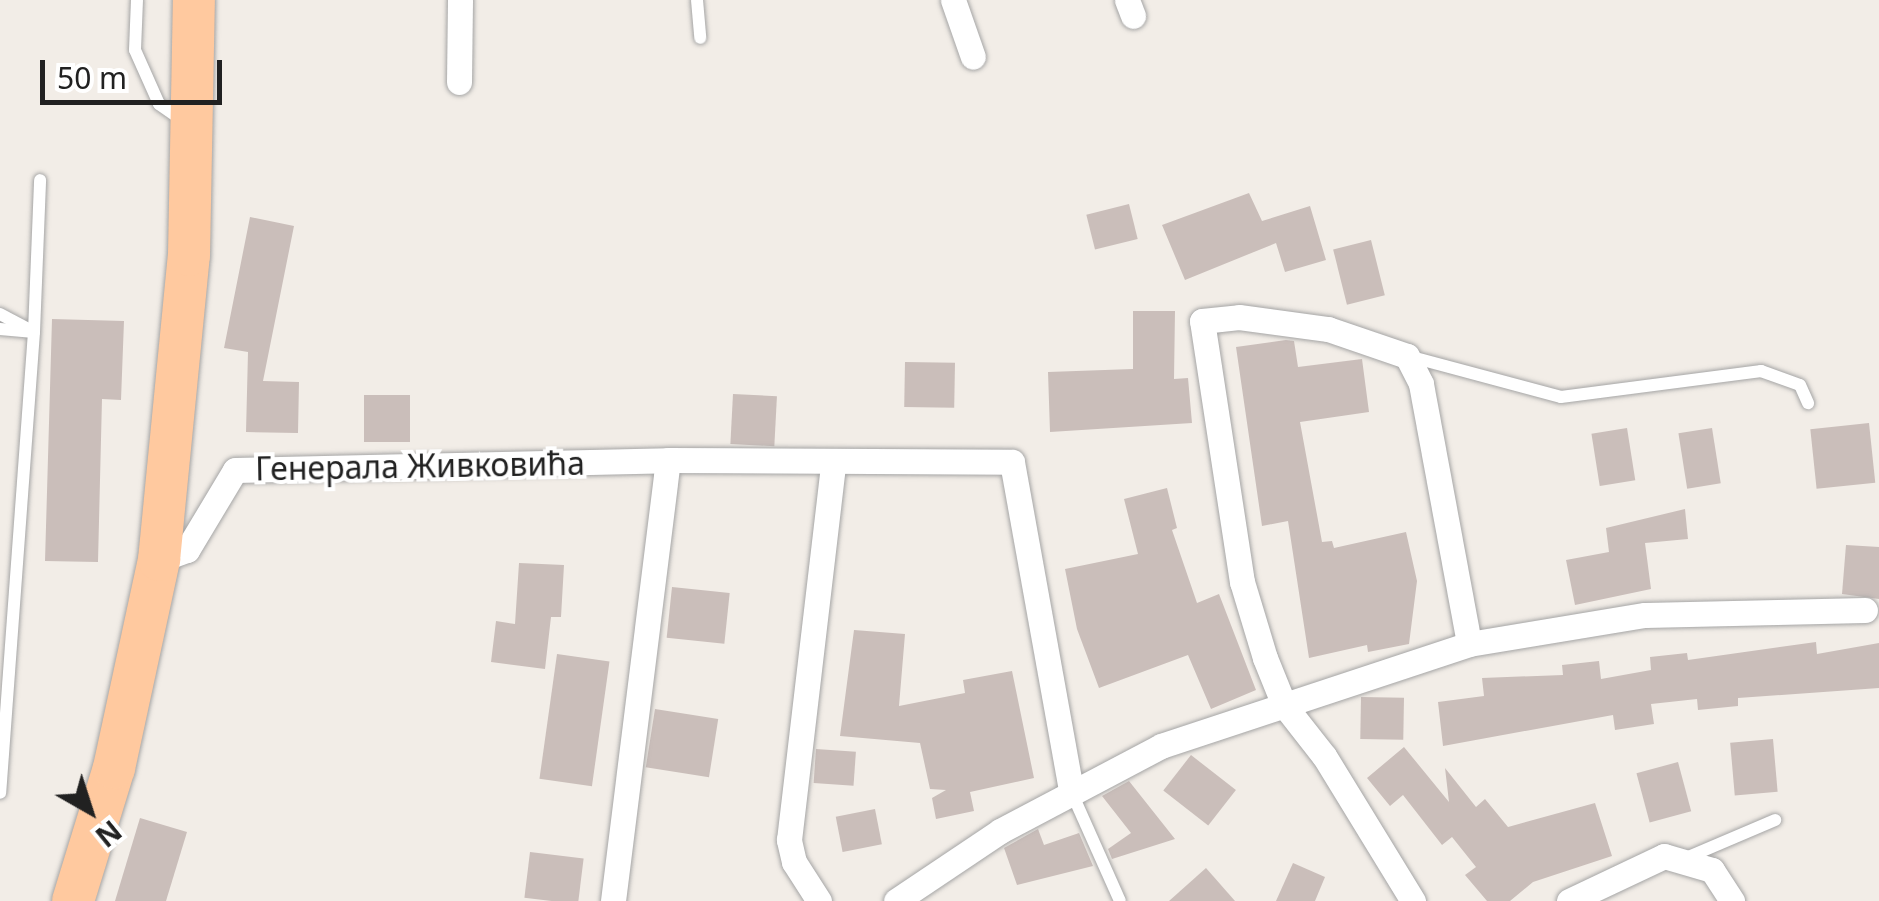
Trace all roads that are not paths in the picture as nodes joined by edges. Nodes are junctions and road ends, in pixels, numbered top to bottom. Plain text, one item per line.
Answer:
1 (137, 0) edge
2 (194, 0) edge
3 (460, 0) edge
4 (697, 0) edge
5 (953, 0) edge
6 (700, 38) dead end
7 (973, 58) dead end
8 (458, 82) dead end
9 (193, 128) junction
10 (40, 180) dead end
11 (0, 314) edge
12 (0, 329) edge
13 (34, 332) junction
14 (1407, 356) junction
15 (1808, 403) dead end
16 (668, 460) junction
17 (833, 464) junction
18 (159, 560) junction
19 (1865, 610) dead end
20 (1469, 644) junction
21 (1284, 706) junction
22 (1071, 791) junction
23 (0, 793) edge
24 (1775, 820) dead end
25 (1686, 858) junction
26 (73, 901) edge
27 (613, 901) edge
28 (820, 901) edge
29 (896, 901) edge
30 (1120, 901) edge
31 (1413, 901) edge
32 (1569, 901) edge
33 (1732, 901) edge

1 - 9 lane
2 - 9 main road
3 - 8 street
4 - 6 lane
5 - 7 street
9 - 18 main road
10 - 13 lane
11 - 13 lane
12 - 13 lane
13 - 23 lane
14 - 15 lane
14 - 20 street
14 - 21 street
16 - 17 street, Генерала Живковића
16 - 18 street, Генерала Живковића
16 - 27 street
17 - 22 street, Генерала Живковића
17 - 28 street
18 - 26 main road
19 - 20 street
20 - 21 street
21 - 22 street
21 - 31 street
22 - 29 street
22 - 30 lane, Генерала Живковића
24 - 25 lane
25 - 32 street
25 - 33 street

